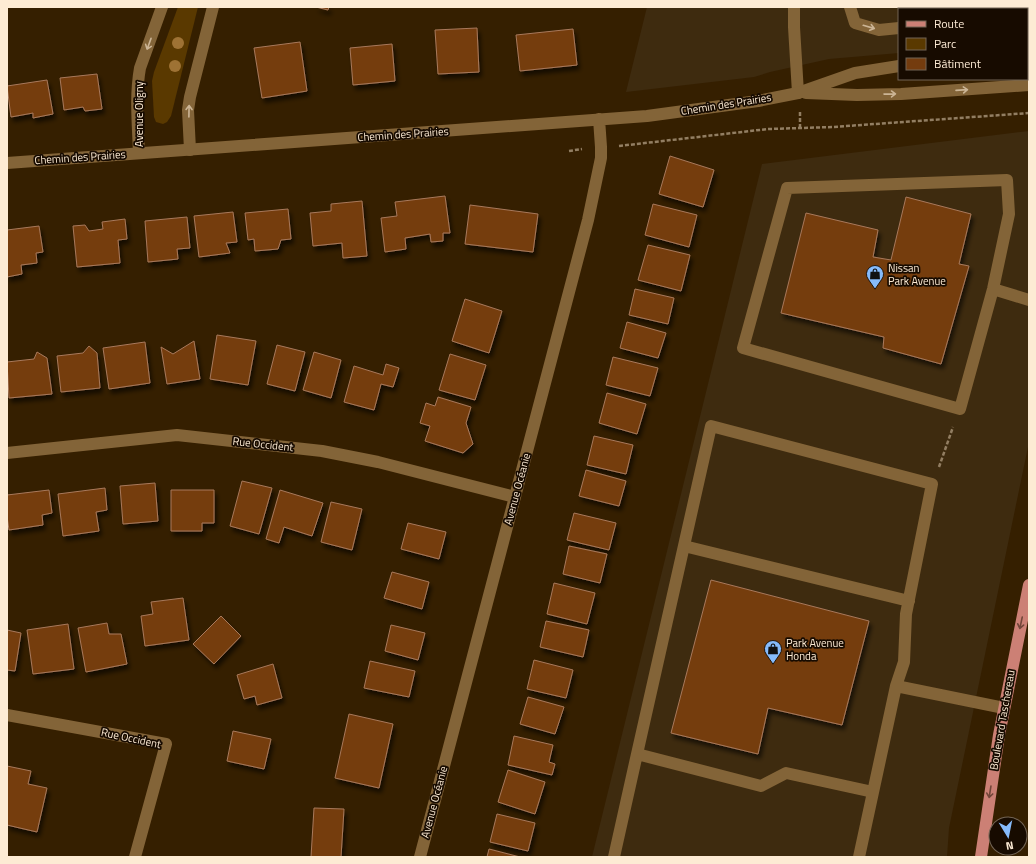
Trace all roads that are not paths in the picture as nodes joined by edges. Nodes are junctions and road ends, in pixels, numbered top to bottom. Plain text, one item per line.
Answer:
1 (162, 7) edge
2 (213, 7) edge
3 (794, 7) edge
4 (850, 7) edge
5 (898, 28) edge
6 (898, 66) edge
7 (1029, 85) edge
8 (798, 92) junction
9 (599, 119) junction
10 (190, 150) junction
11 (139, 153) junction
12 (7, 163) edge
13 (993, 289) junction
14 (1029, 300) edge
15 (7, 453) edge
16 (515, 496) junction
17 (684, 546) junction
18 (1029, 585) edge
19 (909, 601) junction
20 (896, 686) junction
21 (1004, 708) junction
22 (7, 715) edge
23 (637, 754) junction
24 (873, 792) junction
25 (135, 857) edge
26 (420, 857) edge
27 (614, 857) edge
28 (859, 857) edge
29 (981, 857) edge

1 -> 11 street, Avenue Oligny
10 -> 2 street
3 - 8 street
4 -> 5 street
6 - 8 street, Chemin des Prairies
8 -> 7 street, Chemin des Prairies
8 - 9 street, Chemin des Prairies
9 - 10 street, Chemin des Prairies
9 - 16 street, Avenue Océanie
10 - 11 street, Chemin des Prairies
11 - 12 street, Chemin des Prairies
13 - 13 street
13 - 14 street
15 - 16 street, Rue Occident
16 - 26 street, Avenue Océanie
17 - 19 street
17 - 19 street
17 - 23 street
18 -> 21 main road, Boulevard Taschereau
19 - 20 street
20 - 21 street
20 - 24 street
21 -> 29 main road, Boulevard Taschereau
22 - 25 street, Rue Occident
23 - 24 street
23 - 27 street
24 - 28 street

